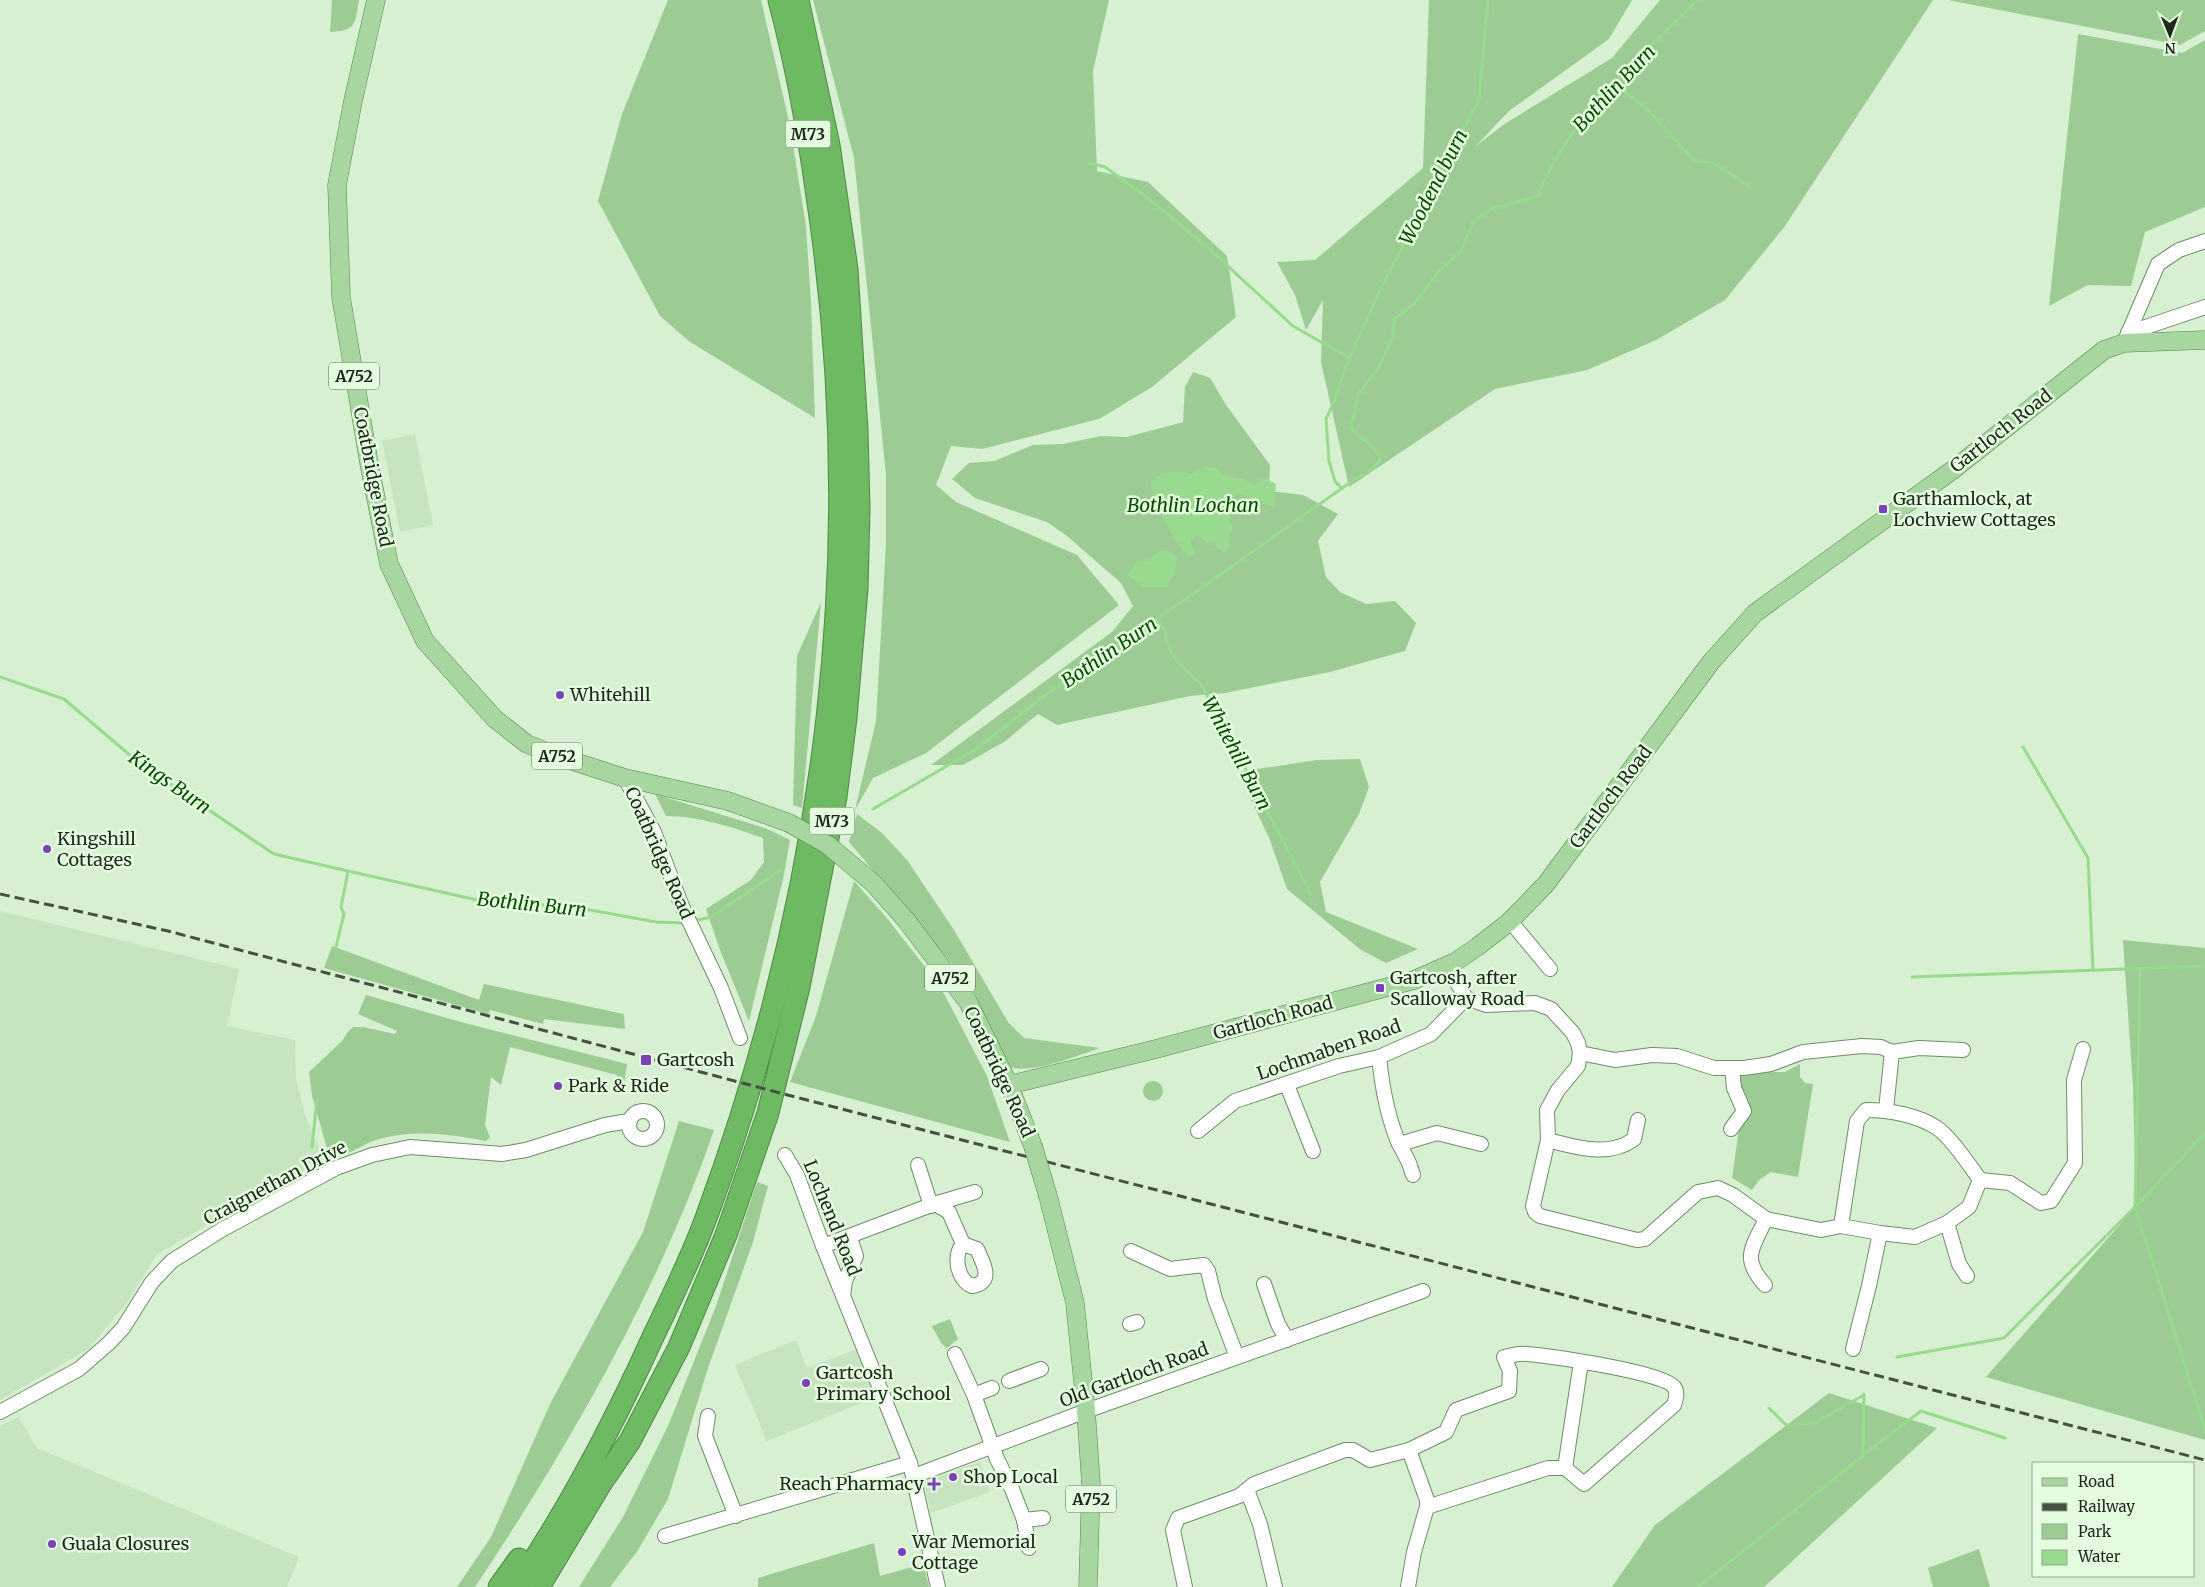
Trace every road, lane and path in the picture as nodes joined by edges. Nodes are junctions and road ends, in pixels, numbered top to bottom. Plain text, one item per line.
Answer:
1 (376, 0) edge
2 (779, 0) edge
3 (798, 0) edge
4 (2205, 240) edge
5 (2205, 307) edge
6 (2126, 338) junction
7 (2205, 340) edge
8 (625, 778) junction
9 (1510, 921) junction
10 (1447, 965) junction
11 (1550, 969) dead end
12 (1466, 998) junction
13 (740, 1038) dead end
14 (2083, 1049) dead end
15 (1963, 1050) dead end
16 (1892, 1052) junction
17 (1580, 1053) junction
18 (1379, 1057) junction
19 (1732, 1068) junction
20 (1009, 1085) junction
21 (1287, 1085) junction
22 (1886, 1110) junction
23 (1638, 1120) dead end
24 (629, 1122) dead end
25 (1731, 1129) dead end
26 (1198, 1131) dead end
27 (1548, 1140) junction
28 (1400, 1144) junction
29 (1480, 1144) dead end
30 (1313, 1151) dead end
31 (785, 1155) dead end
32 (918, 1165) dead end
33 (1413, 1175) dead end
34 (1980, 1180) junction
35 (975, 1192) dead end
36 (934, 1206) junction
37 (1766, 1219) junction
38 (1947, 1223) junction
39 (1841, 1226) junction
40 (1880, 1233) junction
41 (844, 1239) junction
42 (963, 1244) dead end
43 (823, 1246) junction
44 (1131, 1251) dead end
45 (1967, 1276) dead end
46 (1264, 1284) dead end
47 (1765, 1285) dead end
48 (677, 1287) junction
49 (1423, 1291) dead end
50 (843, 1296) junction
51 (1287, 1340) junction
52 (679, 1347) junction
53 (1853, 1349) dead end
54 (955, 1354) dead end
55 (1237, 1357) junction
56 (1581, 1362) junction
57 (1041, 1370) dead end
58 (1008, 1381) dead end
59 (992, 1388) dead end
60 (974, 1395) junction
61 (1086, 1411) junction
62 (0, 1412) edge
63 (708, 1416) dead end
64 (993, 1446) junction
65 (1409, 1450) junction
66 (1565, 1468) junction
67 (912, 1470) junction
68 (1247, 1490) junction
69 (1427, 1507) junction
70 (736, 1516) junction
71 (1043, 1518) dead end
72 (1024, 1520) junction
73 (666, 1536) dead end
74 (1029, 1548) dead end
75 (499, 1587) edge
76 (516, 1587) edge
77 (539, 1587) edge
78 (557, 1587) edge
79 (938, 1587) edge
80 (1088, 1587) edge
81 (1185, 1587) edge
82 (1275, 1587) edge
83 (1408, 1587) edge

1 - 8 main road, Coatbridge Road / A752
2 - 48 highway, M73
3 - 52 highway, M73
4 - 6 street
5 - 6 street
6 - 7 main road, Gartloch Road
6 - 9 main road, Gartloch Road
8 - 13 street, Coatbridge Road
8 - 20 main road, Coatbridge Road / A752, bridge
9 - 10 main road, Gartloch Road
9 - 11 street
10 - 12 street
10 - 20 main road, Gartloch Road
12 - 17 street
12 - 18 street, Lochmaben Road
14 - 34 street
15 - 16 street
16 - 19 street
16 - 22 street
17 - 19 street
17 - 27 street
18 - 21 street, Lochmaben Road
18 - 28 street
19 - 25 street
20 - 61 main road, Coatbridge Road / A752, bridge
21 - 26 street, Lochmaben Road
21 - 30 street
22 - 34 street
22 - 39 street
23 - 27 street
24 - 62 street, Craignethan Drive
27 - 37 street
28 - 29 street
28 - 33 street
31 - 43 street, Lochend Road
32 - 36 street
34 - 38 street
35 - 36 street
36 - 41 street
36 - 42 street
37 - 39 street
37 - 47 street
38 - 40 street
38 - 45 street
39 - 40 street
40 - 53 street
41 - 43 street
41 - 50 street, Lochend Road
43 - 50 street, Lochend Road
44 - 55 street
46 - 51 street
48 - 75 highway
48 - 76 highway, M73
49 - 51 street, Old Gartloch Road
50 - 67 street, Lochend Road
51 - 55 street, Old Gartloch Road
52 - 77 highway, M73
52 - 78 highway
54 - 60 street
55 - 61 street, Old Gartloch Road
56 - 65 street
56 - 66 street
56 - 66 street
57 - 58 street
59 - 60 street
60 - 64 street
61 - 64 street, Old Gartloch Road
61 - 80 main road, A752
63 - 70 street
64 - 67 street, Old Gartloch Road
64 - 72 street
65 - 68 street
65 - 69 street
66 - 69 street
67 - 70 street, Old Gartloch Road
67 - 79 street, Lochend Road
68 - 81 street
68 - 82 street
69 - 83 street
70 - 73 street, Old Gartloch Road
71 - 72 street
72 - 74 street

